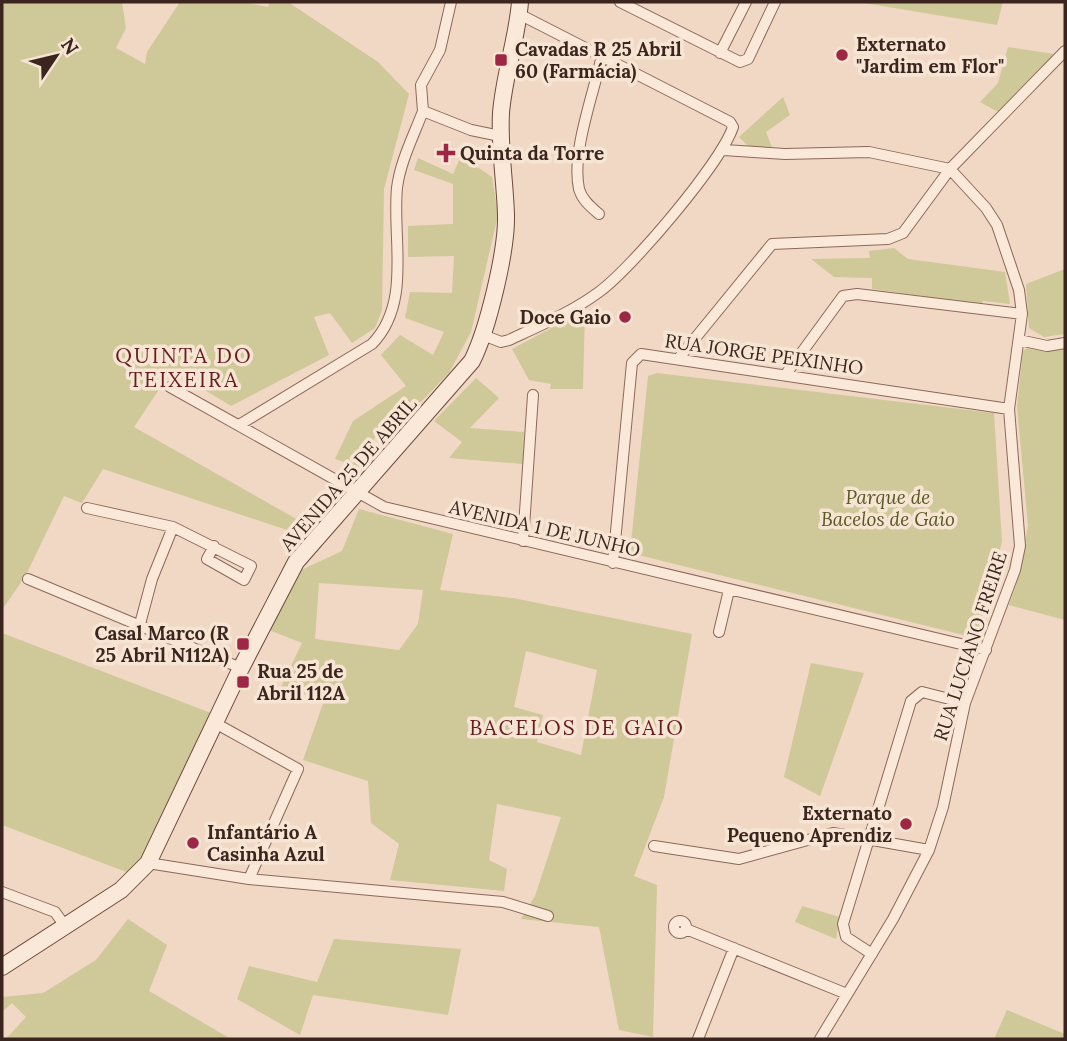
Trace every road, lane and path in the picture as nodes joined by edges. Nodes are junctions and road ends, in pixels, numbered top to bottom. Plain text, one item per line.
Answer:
1 (451, 2) edge
2 (620, 2) edge
3 (746, 2) edge
4 (775, 2) edge
5 (519, 8) edge
6 (1065, 51) edge
7 (720, 53) junction
8 (602, 55) junction
9 (423, 111) junction
10 (500, 136) junction
11 (724, 150) junction
12 (950, 169) junction
13 (599, 214) dead end
14 (1022, 314) junction
15 (482, 335) junction
16 (1019, 340) junction
17 (1065, 343) edge
18 (679, 358) junction
19 (786, 374) junction
20 (170, 387) dead end
21 (533, 395) dead end
22 (1009, 409) junction
23 (239, 425) junction
24 (357, 490) junction
25 (87, 508) dead end
26 (173, 527) junction
27 (523, 541) junction
28 (214, 546) dead end
29 (613, 563) junction
30 (28, 579) dead end
31 (729, 590) junction
32 (140, 624) junction
33 (719, 632) dead end
34 (986, 650) junction
35 (241, 668) junction
36 (965, 703) junction
37 (215, 723) junction
38 (869, 839) junction
39 (654, 846) dead end
40 (929, 850) junction
41 (148, 863) junction
42 (249, 879) junction
43 (2, 892) edge
44 (548, 915) dead end
45 (65, 926) junction
46 (686, 929) dead end
47 (734, 948) junction
48 (872, 954) junction
49 (2, 967) edge
50 (847, 993) junction
51 (698, 1039) edge
52 (820, 1039) edge

1 - 9 street
2 - 7 street
3 - 7 street
4 - 7 street
5 - 8 street
5 - 10 main road, AVENIDA 25 DE ABRIL
6 - 12 street
8 - 11 street
8 - 13 street
9 - 10 street
9 - 23 street
10 - 15 main road, AVENIDA 25 DE ABRIL
11 - 12 street
11 - 15 street
12 - 14 street, RUA LUCIANO FREIRE
12 - 18 street
14 - 16 street, RUA LUCIANO FREIRE
14 - 19 street
15 - 24 main road, AVENIDA 25 DE ABRIL
16 - 17 street
16 - 22 street, RUA LUCIANO FREIRE
18 - 19 street, RUA JORGE PEIXINHO
18 - 29 street, RUA JORGE PEIXINHO
19 - 22 street, RUA JORGE PEIXINHO
20 - 23 street, AVENIDA 1 DE JUNHO
21 - 27 street
22 - 34 street, RUA LUCIANO FREIRE
23 - 24 street, AVENIDA 1 DE JUNHO
24 - 27 street, AVENIDA 1 DE JUNHO
24 - 35 main road, AVENIDA 25 DE ABRIL
25 - 26 street
26 - 28 street
26 - 32 street
27 - 29 street, AVENIDA 1 DE JUNHO
29 - 31 street, AVENIDA 1 DE JUNHO
30 - 32 street
31 - 33 street
31 - 34 street, AVENIDA 1 DE JUNHO
32 - 35 street
34 - 36 street, RUA LUCIANO FREIRE
35 - 37 main road, AVENIDA 25 DE ABRIL
36 - 38 street
36 - 40 street, RUA LUCIANO FREIRE
37 - 41 main road, AVENIDA 25 DE ABRIL
37 - 42 street
38 - 39 street
38 - 40 street
38 - 48 street
40 - 48 street, RUA LUCIANO FREIRE
41 - 42 street
41 - 45 main road, AVENIDA 25 DE ABRIL
42 - 44 street
43 - 45 street
45 - 49 main road, AVENIDA 25 DE ABRIL
46 - 47 street
47 - 50 street
47 - 51 street
48 - 50 street, RUA LUCIANO FREIRE
50 - 52 street, RUA LUCIANO FREIRE

